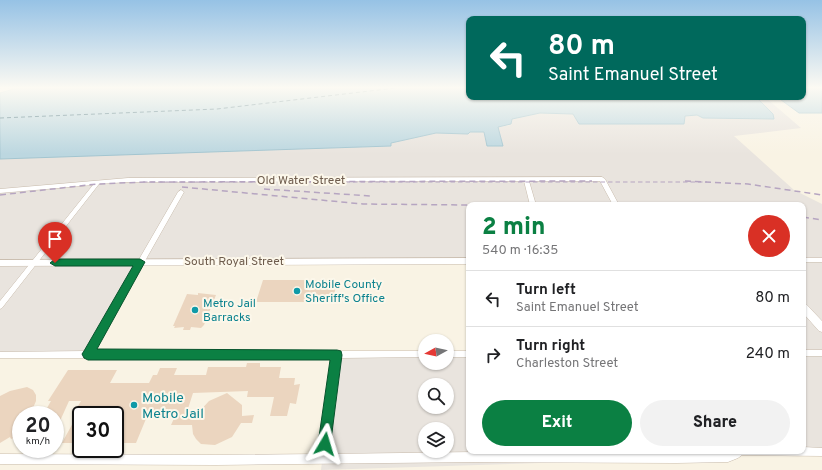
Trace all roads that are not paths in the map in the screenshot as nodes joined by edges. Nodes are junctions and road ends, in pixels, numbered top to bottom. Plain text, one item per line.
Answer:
1 (526, 180) junction
2 (98, 182) junction
3 (0, 192) edge
4 (181, 192) dead end
5 (532, 202) edge
6 (614, 202) edge
7 (806, 260) edge
8 (822, 260) edge
9 (466, 261) edge
10 (140, 262) junction
11 (0, 263) edge
12 (34, 263) junction
13 (0, 306) edge
14 (806, 310) edge
15 (822, 328) edge
16 (806, 353) edge
17 (88, 354) junction
18 (418, 354) edge
19 (454, 354) edge
20 (466, 354) edge
21 (822, 354) edge
22 (0, 355) edge
23 (337, 355) junction
24 (806, 452) edge
25 (822, 452) edge
26 (608, 454) edge
27 (737, 454) edge
28 (323, 458) junction
29 (0, 459) edge

1 - 2 street, Old Water Street
1 - 5 street
1 - 6 street, Old Water Street
2 - 3 street, Old Water Street
2 - 12 street
4 - 10 street
7 - 8 street
9 - 10 street, South Royal Street
10 - 12 street, South Royal Street
10 - 17 street
11 - 12 street, South Royal Street
12 - 13 street
14 - 15 street
16 - 21 street
17 - 22 street
17 - 23 street
18 - 23 street
19 - 20 street
23 - 28 street
24 - 25 street
26 - 27 street
26 - 28 street
28 - 29 street

